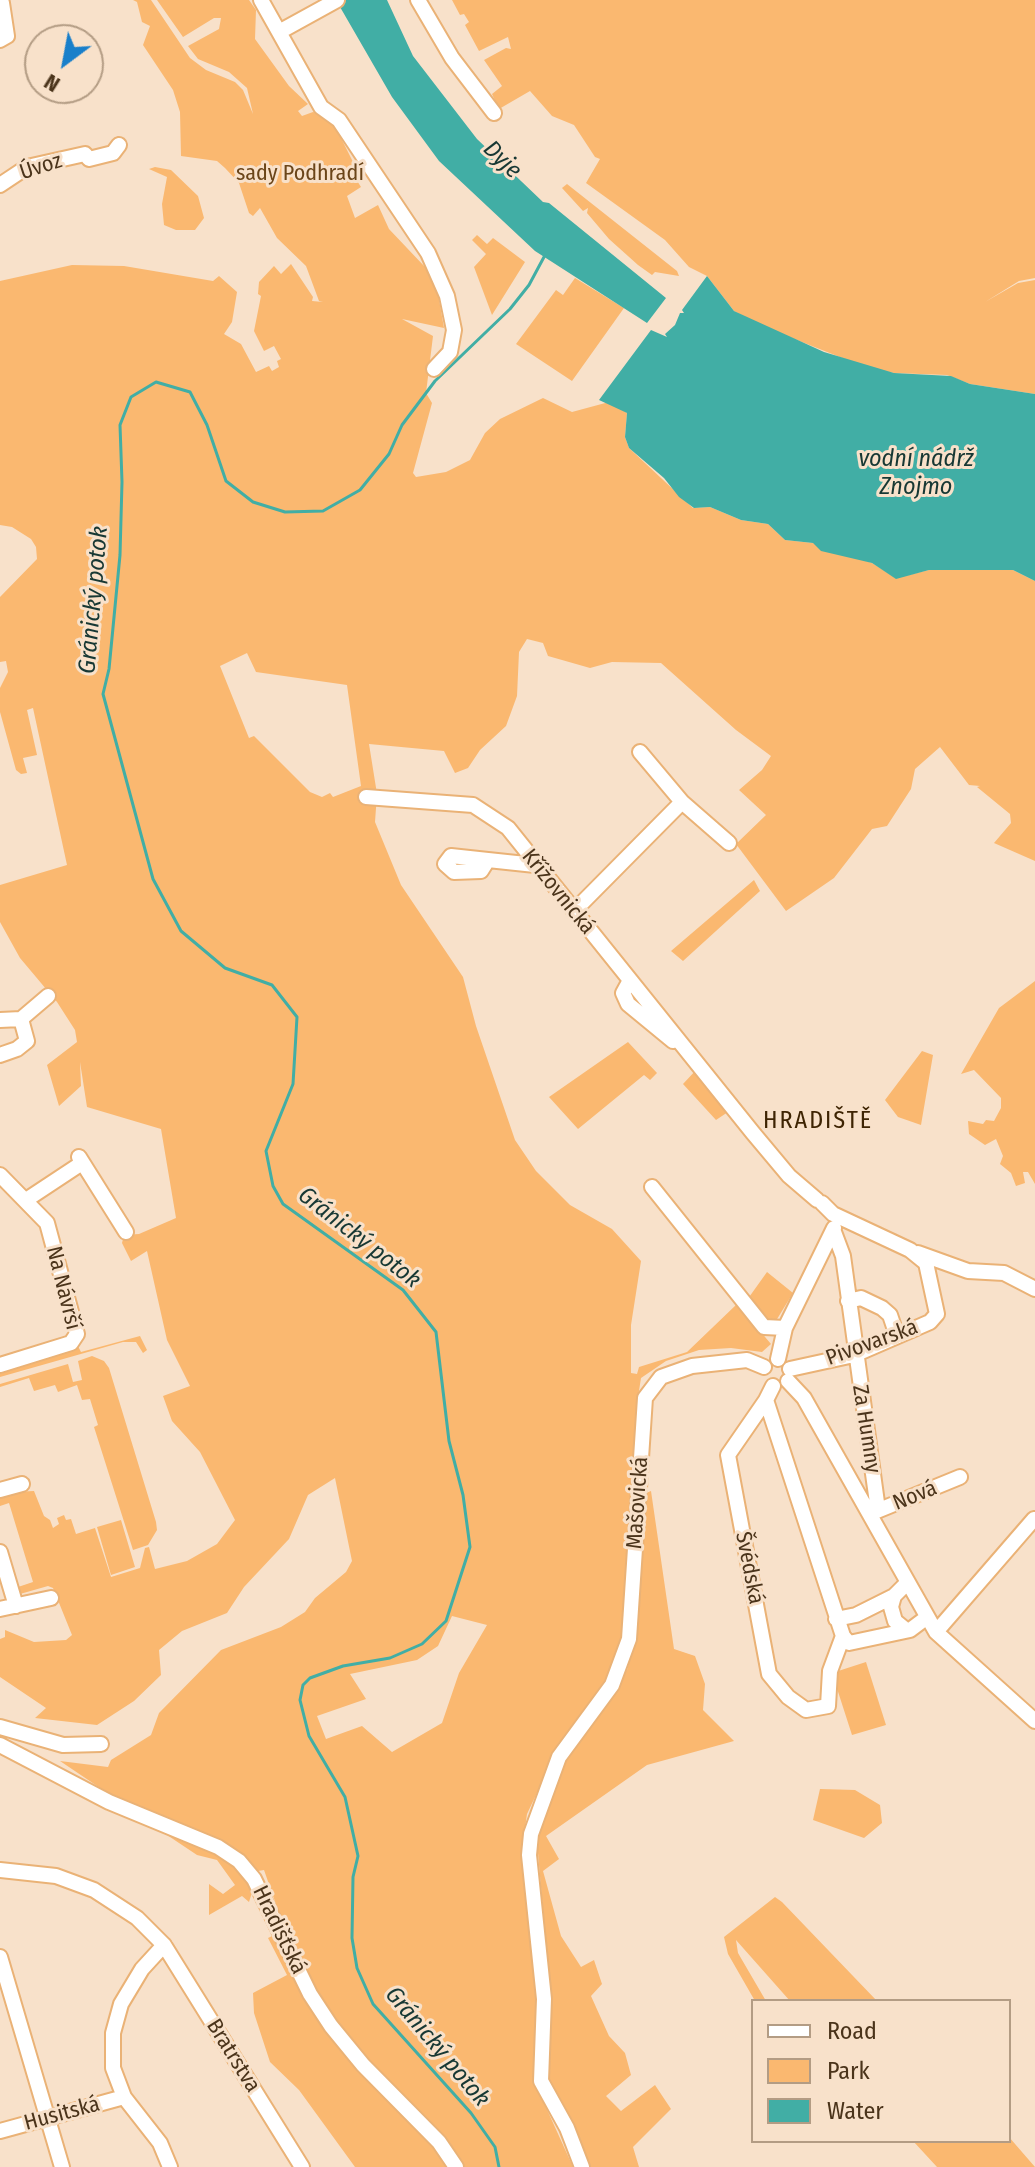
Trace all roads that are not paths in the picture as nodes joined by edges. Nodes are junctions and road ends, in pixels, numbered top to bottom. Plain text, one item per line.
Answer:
1 (261, 0) edge
2 (418, 0) edge
3 (2, 3) edge
4 (331, 3) edge
5 (279, 32) junction
6 (0, 40) edge
7 (490, 107) dead end
8 (119, 145) dead end
9 (0, 185) edge
10 (434, 369) dead end
11 (640, 752) dead end
12 (366, 797) dead end
13 (682, 802) junction
14 (729, 843) dead end
15 (488, 860) dead end
16 (535, 865) junction
17 (574, 911) junction
18 (48, 996) dead end
19 (21, 1019) junction
20 (0, 1020) edge
21 (0, 1055) edge
22 (0, 1175) edge
23 (652, 1187) dead end
24 (26, 1200) junction
25 (824, 1206) junction
26 (126, 1232) dead end
27 (834, 1232) junction
28 (910, 1250) junction
29 (844, 1264) junction
30 (816, 1267) junction
31 (1035, 1289) edge
32 (848, 1301) junction
33 (764, 1327) junction
34 (785, 1328) junction
35 (897, 1336) junction
36 (854, 1355) junction
37 (784, 1364) junction
38 (0, 1365) edge
39 (764, 1367) junction
40 (773, 1386) junction
41 (766, 1400) junction
42 (960, 1477) dead end
43 (22, 1484) dead end
44 (0, 1490) edge
45 (874, 1512) junction
46 (1034, 1519) edge
47 (0, 1552) edge
48 (906, 1584) junction
49 (894, 1596) junction
50 (51, 1598) dead end
51 (16, 1606) junction
52 (0, 1609) edge
53 (856, 1615) junction
54 (926, 1618) junction
55 (836, 1619) junction
56 (906, 1630) junction
57 (936, 1632) junction
58 (843, 1636) junction
59 (867, 1638) junction
60 (1035, 1721) edge
61 (0, 1727) edge
62 (101, 1744) dead end
63 (0, 1745) edge
64 (0, 1870) edge
65 (164, 1945) junction
66 (0, 1957) edge
67 (124, 2097) junction
68 (47, 2118) junction
69 (0, 2131) edge
70 (62, 2167) edge
71 (170, 2167) edge
72 (302, 2167) edge
73 (456, 2167) edge
74 (582, 2167) edge

1 - 5 street
2 - 7 street
3 - 6 street
4 - 5 street
5 - 10 street
8 - 9 street, Úvoz
11 - 13 street
12 - 16 street, Křížovnická
13 - 14 street
13 - 17 street
15 - 16 street
16 - 17 street, Křížovnická
17 - 25 street, Křížovnická
18 - 19 street
19 - 20 street
19 - 21 street
22 - 24 street, Na Návrší
23 - 33 street
24 - 26 street
24 - 38 street, Na Návrší
25 - 27 street
25 - 28 street
27 - 29 street, Za Humny
27 - 30 street
28 - 31 street
28 - 35 street, Pivovarská
29 - 30 street
29 - 32 street, Za Humny
30 - 34 street
32 - 35 street
32 - 36 street, Za Humny
33 - 34 street
33 - 37 street
34 - 37 street
35 - 36 street, Pivovarská
36 - 37 street, Pivovarská
36 - 45 street, Za Humny
37 - 39 street
37 - 40 street
37 - 45 street
39 - 40 street
39 - 74 street, Mašovická
40 - 41 street
41 - 55 street
41 - 58 street, Švédská
42 - 45 street, Nová
43 - 44 street
45 - 48 street
46 - 57 street
47 - 51 street
48 - 49 street
48 - 54 street
49 - 53 street
49 - 56 street
50 - 51 street
51 - 52 street
53 - 55 street
53 - 59 street
54 - 56 street
54 - 57 street
55 - 58 street
56 - 59 street
57 - 60 street
58 - 59 street
61 - 62 street
63 - 73 street, Hradišťská
64 - 65 street, Bratrstva
65 - 67 street
65 - 72 street, Bratrstva
66 - 68 street
67 - 68 street, Husitská
67 - 71 street
68 - 69 street, Husitská
68 - 70 street

